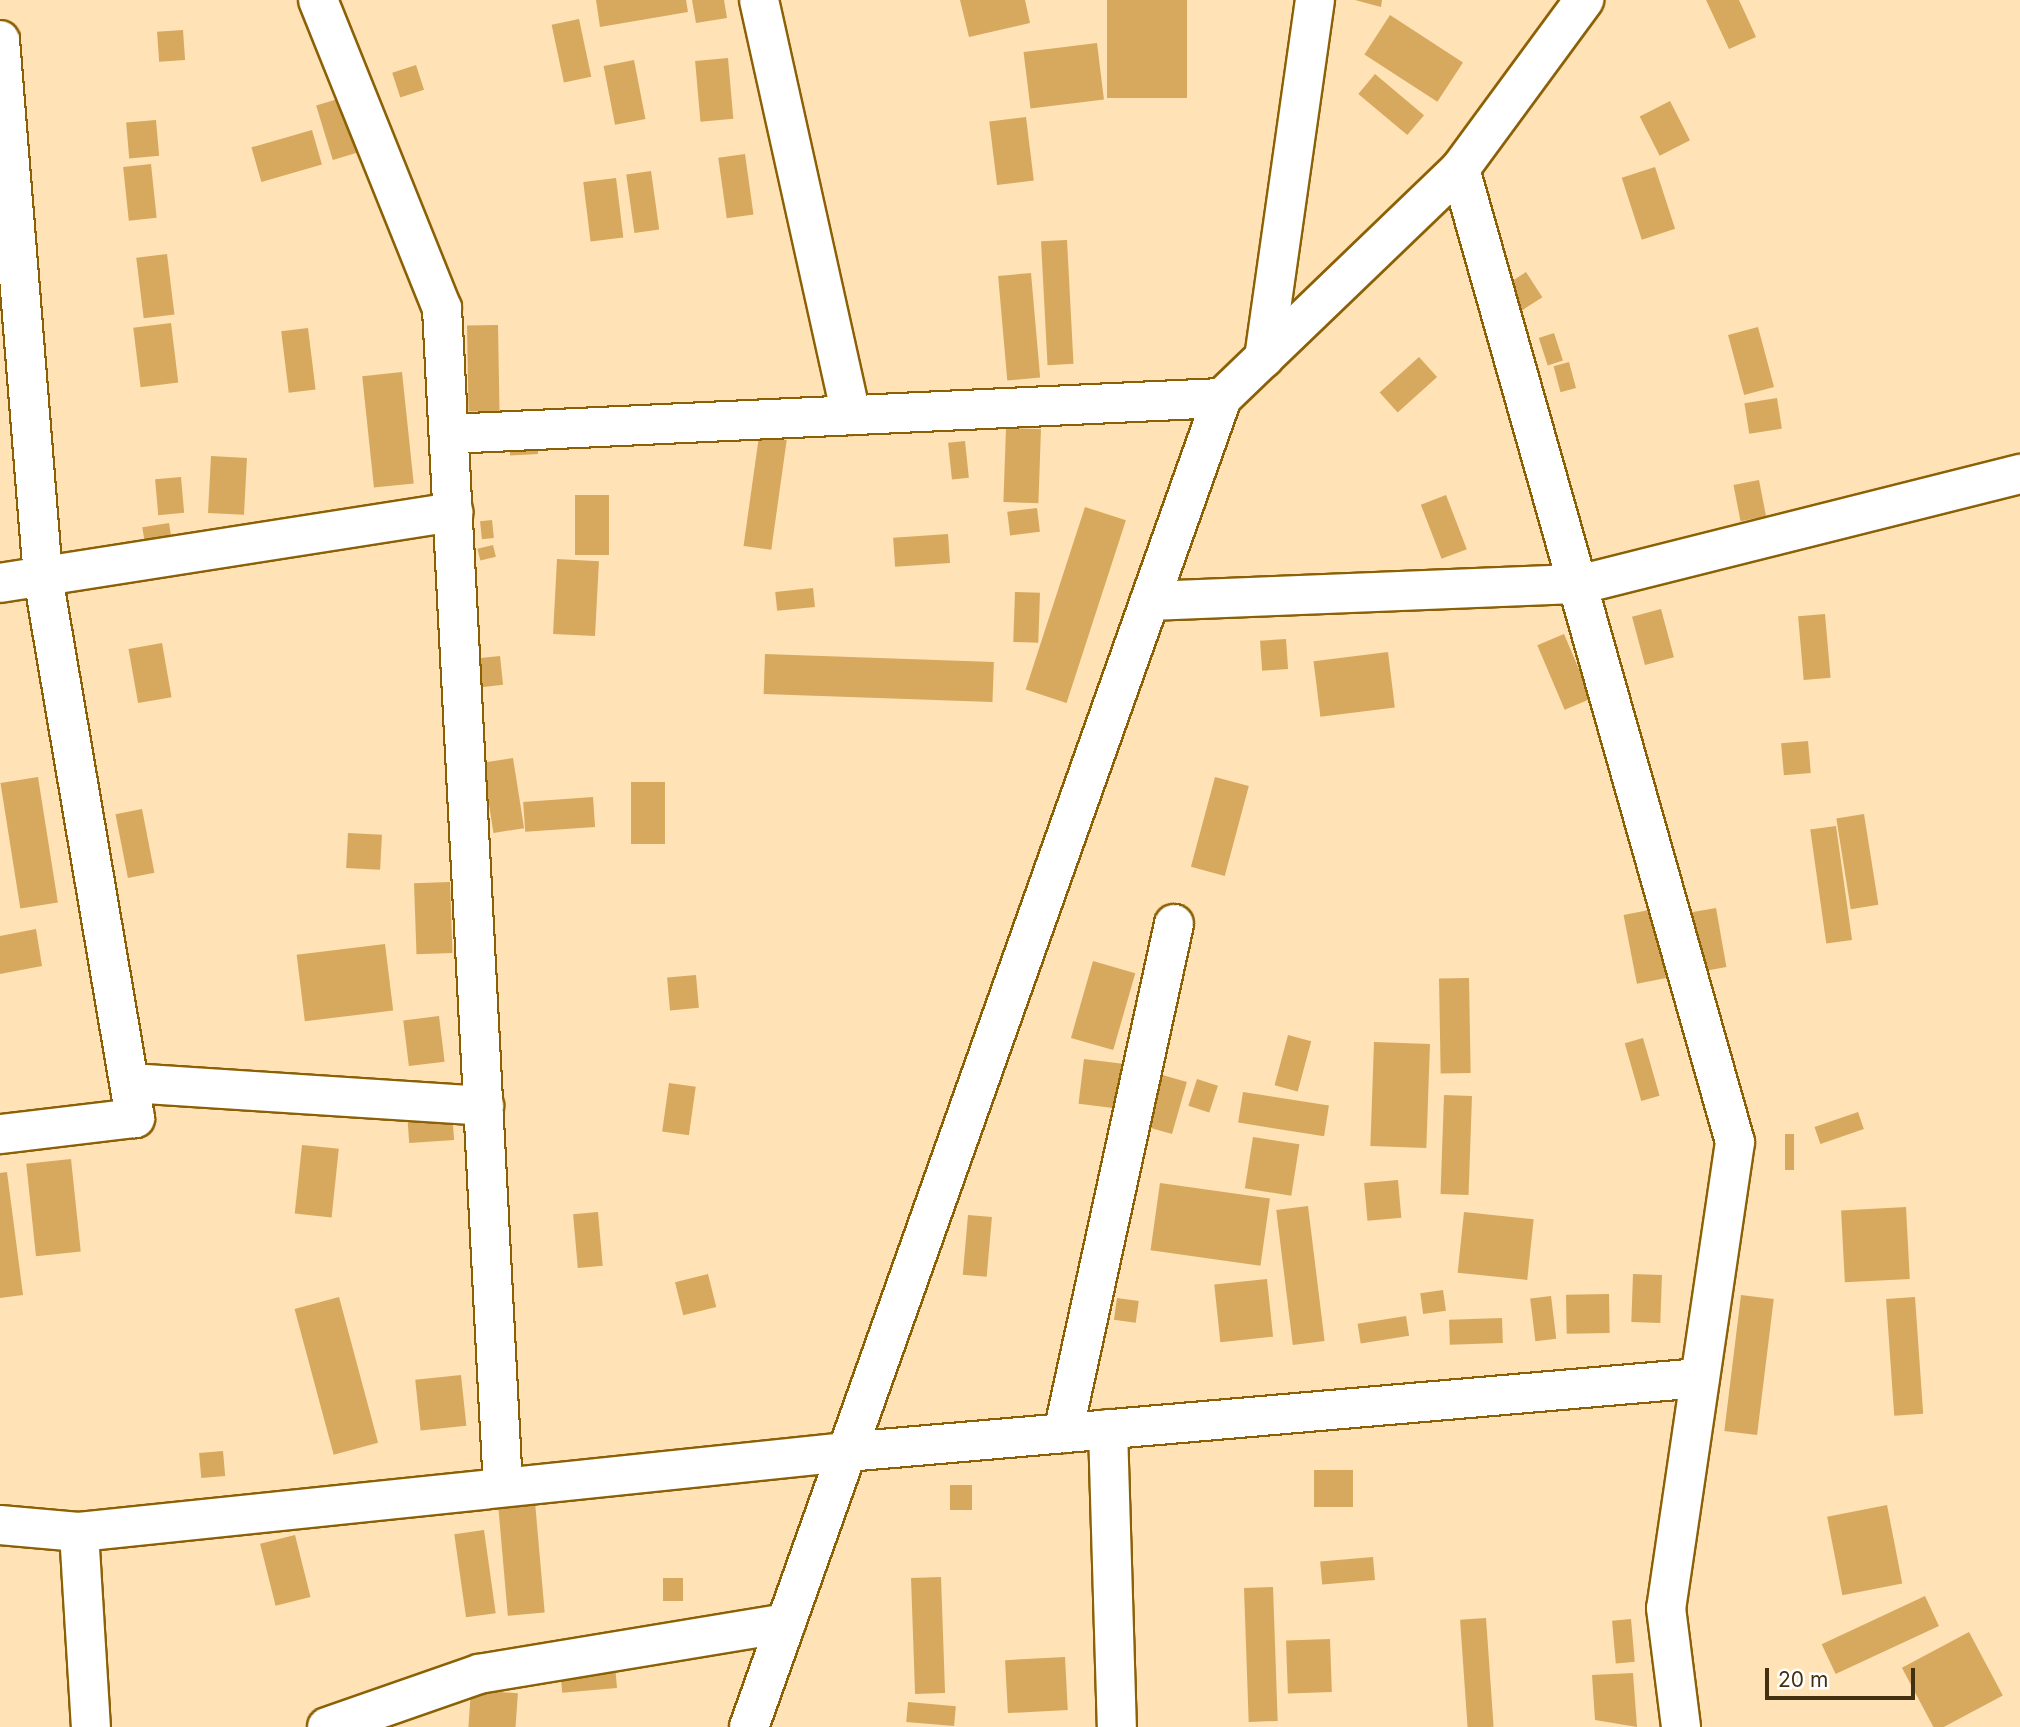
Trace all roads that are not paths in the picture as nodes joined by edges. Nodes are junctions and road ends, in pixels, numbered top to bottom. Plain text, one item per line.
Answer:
1 (318, 0) edge
2 (759, 0) edge
3 (1315, 0) edge
4 (1584, 0) edge
5 (0, 40) edge
6 (1460, 169) junction
7 (1264, 358) junction
8 (1222, 398) junction
9 (851, 415) junction
10 (449, 434) junction
11 (2020, 474) edge
12 (453, 512) junction
13 (43, 577) junction
14 (0, 583) edge
15 (1582, 584) junction
16 (1150, 601) junction
17 (1174, 924) dead end
18 (130, 1083) junction
19 (484, 1107) junction
20 (0, 1134) edge
21 (1700, 1378) junction
22 (1108, 1429) junction
23 (1063, 1433) junction
24 (846, 1451) junction
25 (503, 1487) junction
26 (0, 1525) edge
27 (79, 1532) junction
28 (786, 1623) junction
29 (92, 1727) edge
30 (327, 1727) edge
31 (749, 1727) edge
32 (1117, 1727) edge
33 (1681, 1727) edge

1 - 10 street
2 - 9 street
3 - 7 street
4 - 6 street
5 - 13 street
6 - 7 street
6 - 15 street
7 - 8 street
8 - 9 street
8 - 16 street
9 - 10 street
10 - 12 street
11 - 15 street
12 - 13 street
12 - 19 street
13 - 14 street
13 - 18 street
15 - 16 street
15 - 21 street
16 - 24 street
17 - 23 street
18 - 19 street
18 - 20 street
19 - 25 street
21 - 22 street
21 - 33 street
22 - 23 street
22 - 32 street
23 - 24 street
24 - 25 street
24 - 28 street
25 - 27 street
26 - 27 street
27 - 29 street
28 - 30 street
28 - 31 street

